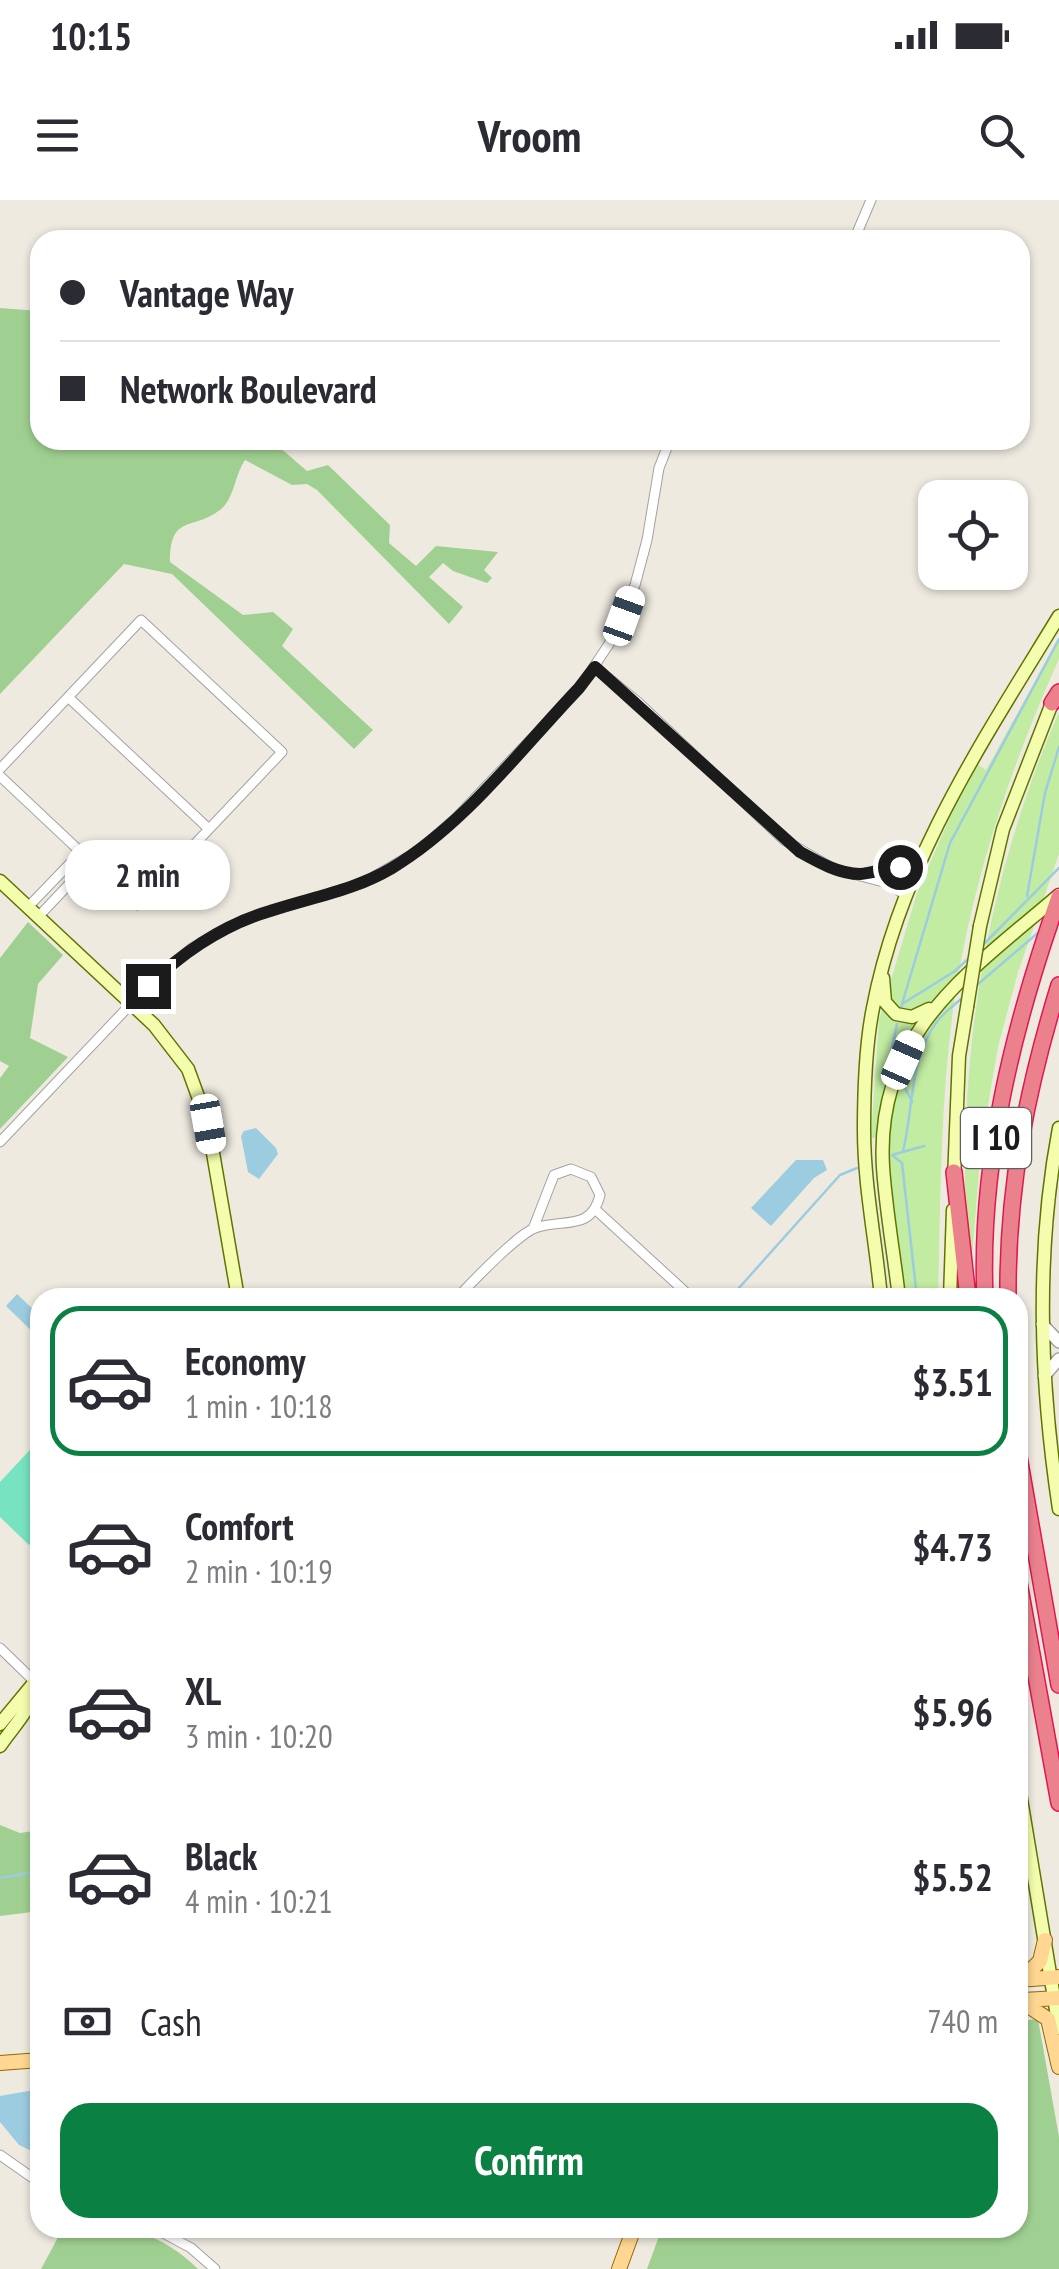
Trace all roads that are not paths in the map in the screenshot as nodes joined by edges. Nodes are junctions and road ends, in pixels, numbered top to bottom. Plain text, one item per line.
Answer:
1 (871, 200) edge
2 (858, 230) edge
3 (666, 450) edge
4 (1059, 616) edge
5 (595, 667) junction
6 (1057, 694) edge
7 (68, 697) junction
8 (0, 773) edge
9 (209, 829) junction
10 (80, 852) junction
11 (922, 859) junction
12 (91, 861) junction
13 (862, 874) junction
14 (58, 876) junction
15 (0, 881) edge
16 (68, 884) junction
17 (907, 896) junction
18 (1059, 896) edge
19 (33, 912) junction
20 (882, 966) junction
21 (1059, 985) edge
22 (131, 1004) junction
23 (934, 1006) junction
24 (1059, 1128) edge
25 (0, 1142) edge
26 (954, 1172) junction
27 (596, 1210) junction
28 (533, 1228) junction
29 (237, 1288) edge
30 (468, 1288) edge
31 (681, 1288) edge
32 (880, 1288) edge
33 (898, 1288) edge
34 (950, 1288) edge
35 (967, 1288) edge
36 (986, 1288) edge
37 (1008, 1288) edge
38 (1042, 1324) junction
39 (1059, 1342) edge
40 (1059, 1359) edge
41 (1044, 1376) junction
42 (1028, 1508) edge
43 (1059, 1509) edge
44 (1028, 1634) edge
45 (0, 1648) edge
46 (1028, 1658) edge
47 (30, 1674) edge
48 (1059, 1684) edge
49 (30, 1690) edge
50 (1038, 1692) junction
51 (30, 1702) edge
52 (30, 1710) edge
53 (0, 1724) edge
54 (0, 1749) edge
55 (1059, 1803) edge
56 (1028, 1842) edge
57 (1044, 1940) junction
58 (1059, 1951) edge
59 (1028, 1972) edge
60 (1055, 1977) edge
61 (1028, 1979) edge
62 (1056, 1998) edge
63 (1028, 1999) edge
64 (1028, 2006) edge
65 (1059, 2028) edge
66 (30, 2060) edge
67 (2, 2061) edge
68 (1059, 2067) edge
69 (0, 2155) edge
70 (30, 2175) edge
71 (172, 2238) edge
72 (630, 2238) edge
73 (214, 2269) edge
74 (619, 2269) edge

1 - 2 street
3 - 5 street
4 - 11 main road
5 - 13 street
5 - 22 street
6 - 26 main road, bridge
7 - 8 street
7 - 9 street
7 - 9 street
8 - 10 street
9 - 12 street
10 - 12 street
10 - 14 street
11 - 13 street
11 - 17 main road
12 - 16 street
13 - 17 street
14 - 16 street
14 - 19 street
15 - 19 main road
16 - 19 street
17 - 20 main road
18 - 23 main road
18 - 36 highway, I 10
19 - 22 main road
20 - 23 main road
20 - 32 main road
21 - 37 highway, I 10
22 - 25 street
22 - 29 main road
23 - 33 main road
24 - 38 main road
26 - 34 main road
26 - 35 highway
27 - 28 street
27 - 28 street
27 - 31 street
28 - 30 street
38 - 39 street
38 - 41 main road
40 - 41 street
41 - 43 main road
42 - 48 highway
44 - 50 highway
45 - 47 street
46 - 50 highway
49 - 53 main road
50 - 55 highway
51 - 54 main road
52 - 54 main road
56 - 57 main road
57 - 58 main road
57 - 59 main road
57 - 60 main road
60 - 61 main road
60 - 62 main road
62 - 63 main road
62 - 65 main road
64 - 68 main road
66 - 67 main road
69 - 70 street
71 - 73 street
72 - 74 main road

